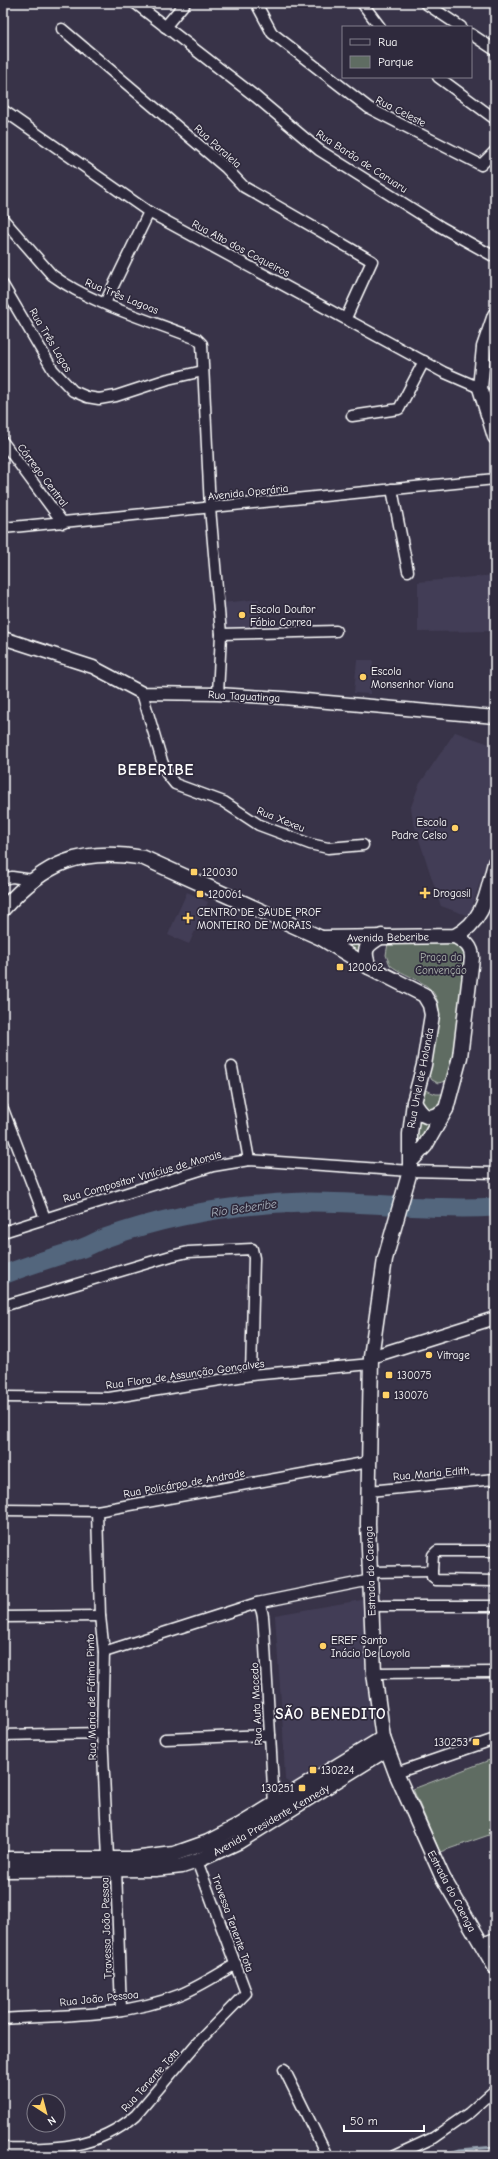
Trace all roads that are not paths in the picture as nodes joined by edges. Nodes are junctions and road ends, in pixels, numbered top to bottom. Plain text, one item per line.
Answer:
1 (135, 3) edge
2 (185, 3) edge
3 (256, 3) edge
4 (362, 3) edge
5 (425, 3) edge
6 (379, 26) edge
7 (460, 26) edge
8 (165, 27) junction
9 (62, 29) dead end
10 (472, 35) edge
11 (495, 50) edge
12 (439, 78) edge
13 (3, 110) edge
14 (495, 119) edge
15 (495, 151) edge
16 (149, 212) junction
17 (3, 219) edge
18 (495, 257) edge
19 (3, 285) edge
20 (105, 303) junction
21 (495, 315) edge
22 (346, 318) junction
23 (424, 361) junction
24 (203, 371) junction
25 (480, 388) junction
26 (352, 416) dead end
27 (495, 437) edge
28 (3, 442) edge
29 (495, 479) edge
30 (392, 489) junction
31 (210, 508) junction
32 (64, 523) junction
33 (3, 528) edge
34 (408, 571) dead end
35 (336, 631) dead end
36 (221, 634) junction
37 (3, 638) edge
38 (142, 693) junction
39 (218, 694) junction
40 (495, 717) edge
41 (363, 845) dead end
42 (495, 863) edge
43 (3, 879) edge
44 (33, 880) junction
45 (3, 909) edge
46 (382, 936) junction
47 (455, 936) junction
48 (321, 938) junction
49 (369, 967) junction
50 (424, 995) joint
51 (232, 1067) dead end
52 (414, 1102) junction
53 (3, 1109) edge
54 (446, 1109) junction
55 (249, 1160) junction
56 (411, 1166) junction
57 (495, 1173) edge
58 (45, 1218) junction
59 (395, 1222) joint
60 (3, 1232) edge
61 (3, 1306) edge
62 (495, 1318) edge
63 (371, 1360) junction
64 (251, 1376) junction
65 (3, 1397) edge
66 (369, 1462) junction
67 (495, 1479) edge
68 (369, 1491) junction
69 (3, 1510) edge
70 (97, 1511) junction
71 (495, 1551) edge
72 (432, 1571) junction
73 (371, 1576) junction
74 (495, 1581) edge
75 (257, 1603) junction
76 (372, 1606) junction
77 (495, 1606) edge
78 (100, 1616) junction
79 (3, 1617) edge
80 (104, 1652) junction
81 (495, 1672) edge
82 (374, 1673) junction
83 (102, 1733) junction
84 (3, 1735) edge
85 (270, 1735) junction
86 (495, 1738) edge
87 (165, 1739) dead end
88 (385, 1744) junction
89 (396, 1773) junction
90 (274, 1805) junction
91 (3, 1859) edge
92 (197, 1861) junction
93 (112, 1864) junction
94 (3, 1870) edge
95 (495, 1938) edge
96 (480, 1944) junction
97 (236, 1964) junction
98 (495, 1967) edge
99 (246, 1993) joint
100 (122, 2010) junction
101 (3, 2019) edge
102 (284, 2069) dead end
103 (495, 2090) edge
104 (3, 2148) edge
105 (327, 2156) edge
106 (394, 2156) edge

1 - 8 street, Rua Barão de Caruaru
2 - 8 street
3 - 15 street, Rua Celeste
4 - 6 street
5 - 7 street
8 - 18 street, Rua Barão de Caruaru
9 - 22 street, Rua Paralela
10 - 11 street
12 - 14 street
13 - 16 street, Rua Alto dos Coqueiros
16 - 20 street
16 - 22 street, Rua Alto dos Coqueiros
17 - 20 street, Rua Três Lagoas
19 - 24 street, Rua Três Lagos
20 - 24 street, Rua Três Lagoas
21 - 25 main road
22 - 23 street, Rua Alto dos Coqueiros
23 - 25 street, Rua Alto dos Coqueiros
23 - 26 street
24 - 31 street
25 - 27 main road
28 - 32 street, Córrego Central
29 - 30 street, Avenida Operária
30 - 31 street, Avenida Operária
30 - 34 street
31 - 32 street, Avenida Operária
31 - 36 street
32 - 33 street, Avenida Operária
35 - 36 street
36 - 39 street
37 - 38 street, Rua Taguatinga
38 - 39 street, Rua Taguatinga
38 - 41 street, Rua Xexeu
39 - 40 street, Rua Taguatinga
42 - 47 main road
43 - 44 street
44 - 45 main road, Avenida Beberibe
44 - 48 main road, Avenida Beberibe
46 - 47 main road, Avenida Beberibe
46 - 48 main road, Avenida Beberibe
46 - 49 main road
47 - 54 main road, Rua Uriel de Holanda
48 - 49 main road, Avenida Beberibe
49 - 50 main road, Avenida Beberibe
50 - 52 main road, Rua Uriel de Holanda
51 - 55 street
52 - 54 main road
52 - 56 main road, Rua Uriel de Holanda
53 - 58 street
54 - 56 main road, Rua Uriel de Holanda
55 - 56 street, Rua Compositor Vinícius de Morais
55 - 58 street, Rua Compositor Vinícius de Morais
56 - 57 street, Rua Compositor Vinícius de Morais
56 - 59 main road, Rua Uriel de Holanda
58 - 60 street, Rua Compositor Vinícius de Morais
59 - 63 main road, Estrada do Caenga
61 - 64 street
62 - 63 street
63 - 64 street, Rua Flora de Assunção Gonçalves
63 - 66 main road, Estrada do Caenga
64 - 65 street, Rua Flora de Assunção Gonçalves
66 - 68 main road, Estrada do Caenga
66 - 70 street, Rua Policárpo de Andrade
67 - 68 street, Rua Maria Edith
68 - 73 main road, Estrada do Caenga
69 - 70 street, Rua Policárpo de Andrade
70 - 78 street, Rua Maria de Fátima Pinto
71 - 72 street
72 - 73 street
72 - 74 street
73 - 75 street
73 - 76 main road, Estrada do Caenga
75 - 80 street
75 - 85 street, Rua Auta Macedo
76 - 77 street
76 - 82 main road, Estrada do Caenga
78 - 79 street
78 - 80 street, Rua Maria de Fátima Pinto
80 - 83 street, Rua Maria de Fátima Pinto
81 - 82 street
82 - 88 main road, Estrada do Caenga
83 - 84 street
83 - 93 street, Rua Maria de Fátima Pinto
85 - 87 street
85 - 90 street, Rua Auta Macedo
86 - 89 street
88 - 89 main road, Estrada do Caenga
88 - 90 main road, Avenida Presidente Kennedy
88 - 92 main road, Avenida Presidente Kennedy
89 - 96 main road, Estrada do Caenga
90 - 93 main road, Avenida Presidente Kennedy
91 - 93 main road, Avenida Presidente Kennedy
92 - 93 main road, Avenida Presidente Kennedy
92 - 97 street, Travessa Tenente Tota
93 - 94 main road, Avenida Presidente Kennedy
93 - 100 street, Travessa João Pessoa
95 - 96 street
96 - 98 main road, Estrada do Caenga
97 - 99 street, Travessa Tenente Tota
97 - 100 street, Rua João Pessoa
99 - 104 street, Rua Tenente Tota
100 - 101 street, Rua João Pessoa
102 - 105 street
103 - 106 street

